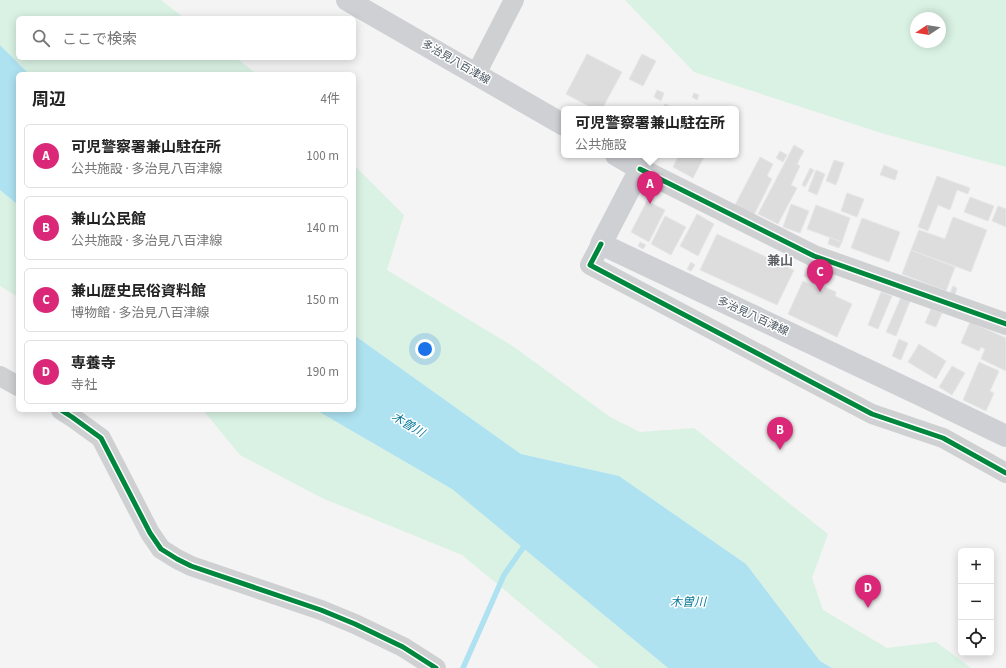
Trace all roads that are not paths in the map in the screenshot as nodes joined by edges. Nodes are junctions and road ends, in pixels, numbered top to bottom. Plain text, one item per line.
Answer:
1 (347, 0) edge
2 (514, 0) edge
3 (476, 74) junction
4 (561, 123) edge
5 (621, 158) edge
6 (640, 169) junction
7 (601, 244) junction
8 (1006, 324) edge
9 (0, 376) edge
10 (16, 385) edge
11 (63, 412) edge
12 (1006, 436) edge
13 (1006, 474) edge
14 (436, 668) edge

1 - 3 main road, 多治見八百津線
2 - 3 street
3 - 4 main road, 多治見八百津線
5 - 6 main road
6 - 7 main road
6 - 8 street
7 - 12 main road, 多治見八百津線
7 - 13 street
9 - 10 street
11 - 14 street

